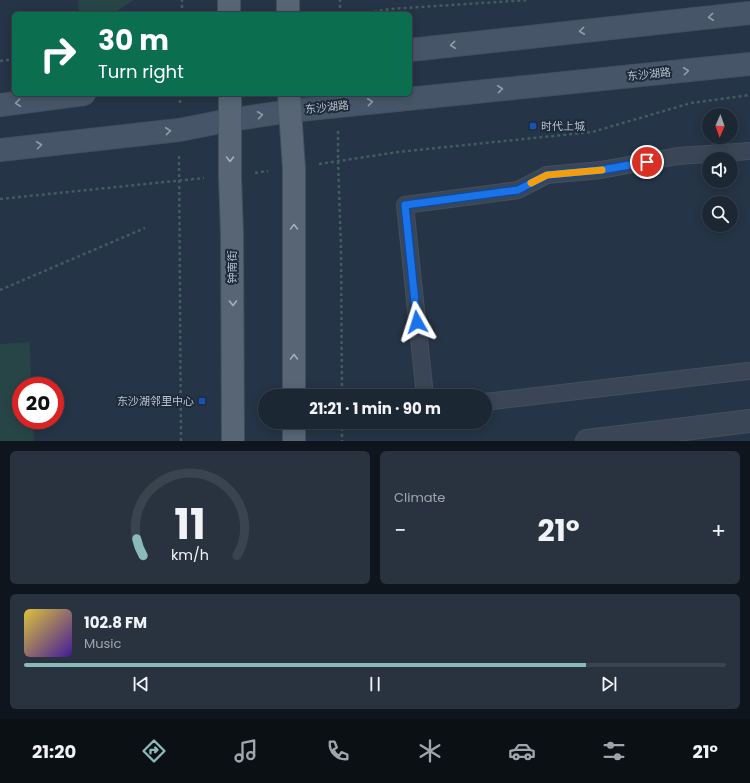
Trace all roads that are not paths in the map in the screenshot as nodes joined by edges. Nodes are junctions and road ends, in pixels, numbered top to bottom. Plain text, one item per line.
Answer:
1 (229, 0) edge
2 (288, 0) edge
3 (229, 12) edge
4 (288, 12) edge
5 (750, 13) edge
6 (412, 50) edge
7 (750, 64) edge
8 (69, 96) edge
9 (230, 96) edge
10 (289, 103) edge
11 (0, 105) edge
12 (230, 120) junction
13 (0, 150) edge
14 (750, 151) edge
15 (748, 371) dead end
16 (294, 389) edge
17 (424, 389) edge
18 (492, 401) edge
19 (750, 421) edge
20 (294, 429) edge
21 (233, 441) edge
22 (294, 441) edge
23 (587, 441) edge

1 - 3 main road
2 - 4 main road
5 -> 6 main road
10 -> 7 main road, 东沙湖路
8 -> 11 main road
9 - 12 main road, 钟南街
12 -> 10 main road, 东沙湖路
16 -> 10 main road
13 -> 12 main road, 东沙湖路
12 -> 21 main road, 钟南街
14 - 17 lane
15 - 18 lane
19 - 23 street
20 - 22 main road

